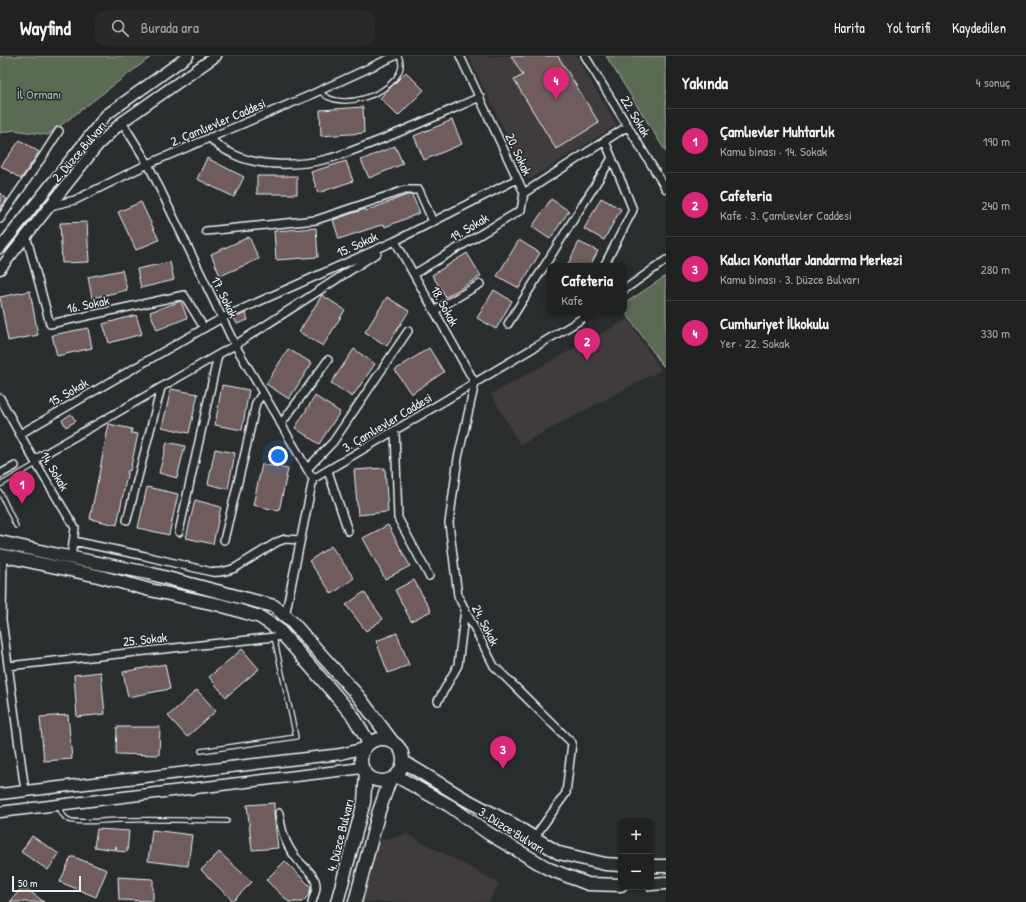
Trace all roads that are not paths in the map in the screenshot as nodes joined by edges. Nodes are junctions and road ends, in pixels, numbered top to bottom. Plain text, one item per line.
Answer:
1 (188, 56) edge
2 (216, 56) edge
3 (394, 56) edge
4 (460, 56) edge
5 (585, 56) edge
6 (320, 91) junction
7 (480, 97) junction
8 (122, 122) junction
9 (628, 126) junction
10 (59, 131) dead end
11 (210, 137) junction
12 (605, 141) junction
13 (612, 158) junction
14 (148, 164) junction
15 (517, 179) junction
16 (666, 189) edge
17 (524, 193) junction
18 (50, 206) junction
19 (0, 219) edge
20 (433, 222) junction
21 (206, 231) dead end
22 (26, 235) junction
23 (395, 241) junction
24 (0, 248) edge
25 (666, 260) edge
26 (606, 263) edge
27 (0, 269) edge
28 (414, 274) junction
29 (480, 284) dead end
30 (627, 288) edge
31 (434, 311) junction
32 (587, 315) edge
33 (222, 318) junction
34 (508, 324) dead end
35 (204, 328) junction
36 (408, 331) dead end
37 (235, 345) junction
38 (218, 355) junction
39 (328, 360) dead end
40 (475, 383) junction
41 (161, 388) junction
42 (264, 394) junction
43 (0, 398) edge
44 (281, 424) junction
45 (395, 431) junction
46 (20, 434) junction
47 (35, 462) junction
48 (15, 466) dead end
49 (307, 469) junction
50 (328, 471) junction
51 (0, 474) edge
52 (313, 479) junction
53 (0, 485) edge
54 (0, 492) edge
55 (127, 520) dead end
56 (16, 526) dead end
57 (348, 531) dead end
58 (179, 532) dead end
59 (224, 540) dead end
60 (300, 540) junction
61 (74, 541) junction
62 (0, 542) edge
63 (1, 555) edge
64 (72, 558) junction
65 (429, 576) dead end
66 (465, 609) junction
67 (285, 616) junction
68 (279, 637) junction
69 (8, 666) junction
70 (438, 701) dead end
71 (392, 741) junction
72 (367, 746) junction
73 (201, 751) dead end
74 (404, 762) junction
75 (364, 770) junction
76 (393, 778) junction
77 (25, 791) junction
78 (0, 794) edge
79 (58, 805) junction
80 (0, 812) edge
81 (279, 813) dead end
82 (227, 821) dead end
83 (534, 838) junction
84 (618, 865) edge
85 (654, 866) edge
86 (666, 866) edge
87 (666, 883) edge
88 (654, 884) edge
89 (618, 885) edge
90 (312, 902) edge
91 (337, 902) edge
92 (355, 902) edge

1 - 24 main road, 2. Düzce Bulvarı
2 - 8 main road, 2. Düzce Bulvarı
3 - 6 street, 2. Çamlıevler Caddesi
3 - 6 lane
4 - 7 street, 20. Sokak
5 - 9 street, 22. Sokak
6 - 11 street, 2. Çamlıevler Caddesi
7 - 11 street
7 - 15 street, 20. Sokak
8 - 14 street, 17. Sokak
8 - 18 main road, 2. Düzce Bulvarı
9 - 12 street, 20. Sokak
9 - 16 street, 22. Sokak
10 - 19 street
11 - 14 street, 2. Çamlıevler Caddesi
12 - 13 street
12 - 17 street, 20. Sokak
13 - 26 street
13 - 34 street
14 - 18 street, 2. Çamlıevler Caddesi
14 - 33 street, 17. Sokak
15 - 17 street, 20. Sokak
15 - 20 street
17 - 28 street, 19. Sokak
18 - 22 main road, 2. Düzce Bulvarı
20 - 21 street
20 - 23 street
22 - 27 main road, 2. Düzce Bulvarı
22 - 35 street, 16. Sokak
23 - 28 street, 18. Sokak
23 - 33 street, 15. Sokak
23 - 37 street, 15. Sokak
25 - 30 street
28 - 31 street, 18. Sokak
29 - 31 street
31 - 40 street, 18. Sokak
32 - 40 street, 3. Çamlıevler Caddesi
33 - 35 street, 15. Sokak
33 - 37 street, 17. Sokak
35 - 46 street, 15. Sokak
36 - 49 street
37 - 38 street, 15. Sokak
37 - 42 street, 17. Sokak
38 - 41 street, 15. Sokak
38 - 58 street
39 - 44 street
40 - 45 street, 3. Çamlıevler Caddesi
40 - 66 street, 24. Sokak
41 - 47 street, 15. Sokak
41 - 55 street
42 - 44 street, 17. Sokak
42 - 59 street
43 - 46 street, 14. Sokak
44 - 49 street, 17. Sokak
45 - 50 street, 3. Çamlıevler Caddesi
45 - 65 street
46 - 47 street, 14. Sokak
47 - 53 lane
47 - 61 street, 14. Sokak
48 - 51 street
49 - 52 street, 17. Sokak
50 - 52 street, 3. Çamlıevler Caddesi
50 - 57 street
52 - 60 street
54 - 56 lane
60 - 61 street
60 - 67 street
61 - 64 street, 14. Sokak
62 - 64 main road
63 - 68 main road
63 - 69 street
64 - 67 main road
66 - 70 street
66 - 83 street, 24. Sokak
67 - 71 main road
68 - 69 street, 25. Sokak
68 - 72 main road
68 - 73 lane
69 - 77 street
71 - 72 main road
71 - 74 main road
72 - 75 main road
72 - 77 main road
74 - 76 main road
74 - 83 main road, 3. Düzce Bulvarı
75 - 76 main road
75 - 79 main road
75 - 91 main road, 4. Düzce Bulvarı
76 - 89 main road, 3. Düzce Bulvarı
76 - 92 main road
77 - 78 main road
79 - 80 main road
79 - 82 lane
81 - 90 street
83 - 84 main road, 3. Düzce Bulvarı
85 - 86 main road
87 - 88 main road

